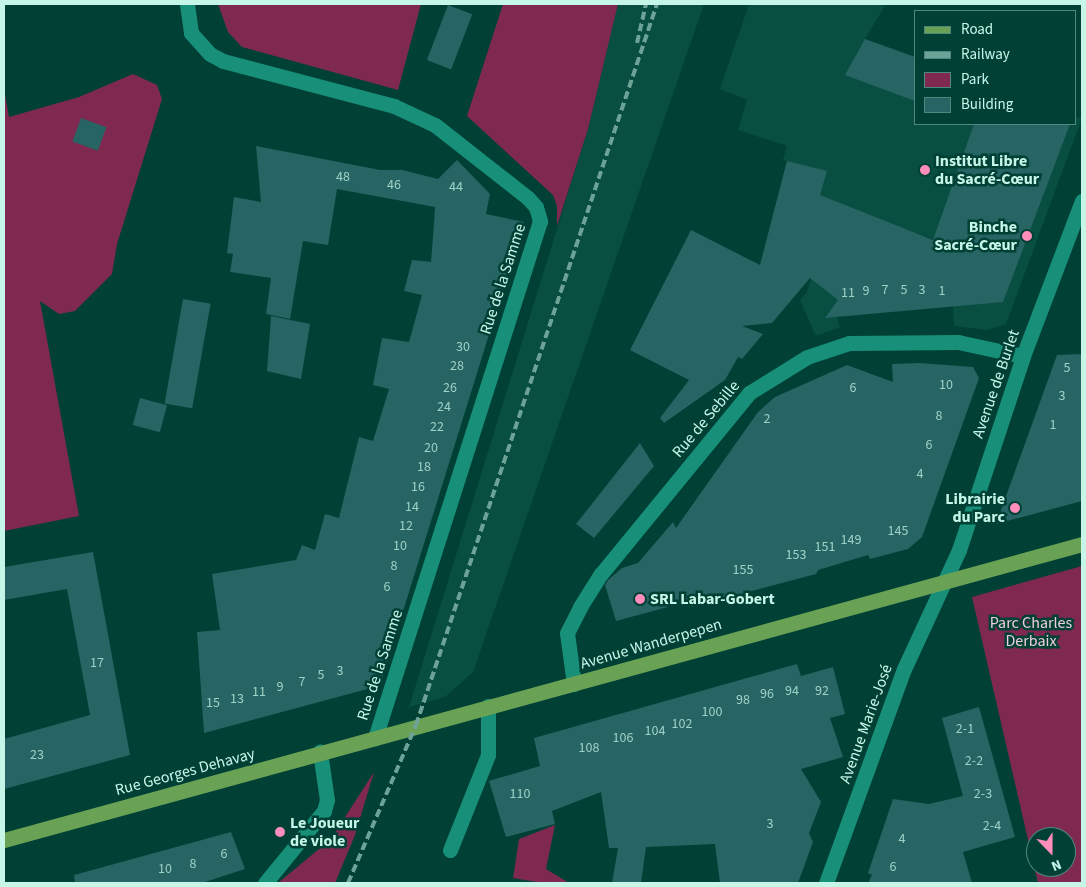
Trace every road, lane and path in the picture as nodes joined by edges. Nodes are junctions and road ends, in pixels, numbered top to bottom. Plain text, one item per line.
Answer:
1 (187, 4) edge
2 (1082, 201) edge
3 (1023, 356) junction
4 (1082, 544) edge
5 (946, 579) junction
6 (574, 684) junction
7 (488, 706) junction
8 (375, 738) junction
9 (320, 752) junction
10 (4, 840) edge
11 (450, 850) dead end
12 (265, 883) edge
13 (826, 883) edge

1 - 8 street, Rue de la Samme
2 - 3 street, Avenue de Burlet
3 - 5 street, Avenue de Burlet
3 - 6 street, Rue de Sebille
4 - 5 main road, Avenue Wanderpepen
5 - 6 main road, Avenue Wanderpepen
5 - 13 street, Avenue Marie-José
6 - 7 main road, Avenue Wanderpepen
7 - 8 main road, Avenue Wanderpepen
7 - 11 street
8 - 9 main road, Rue Georges Dehavay
9 - 10 main road, Rue Georges Dehavay
9 - 12 street

